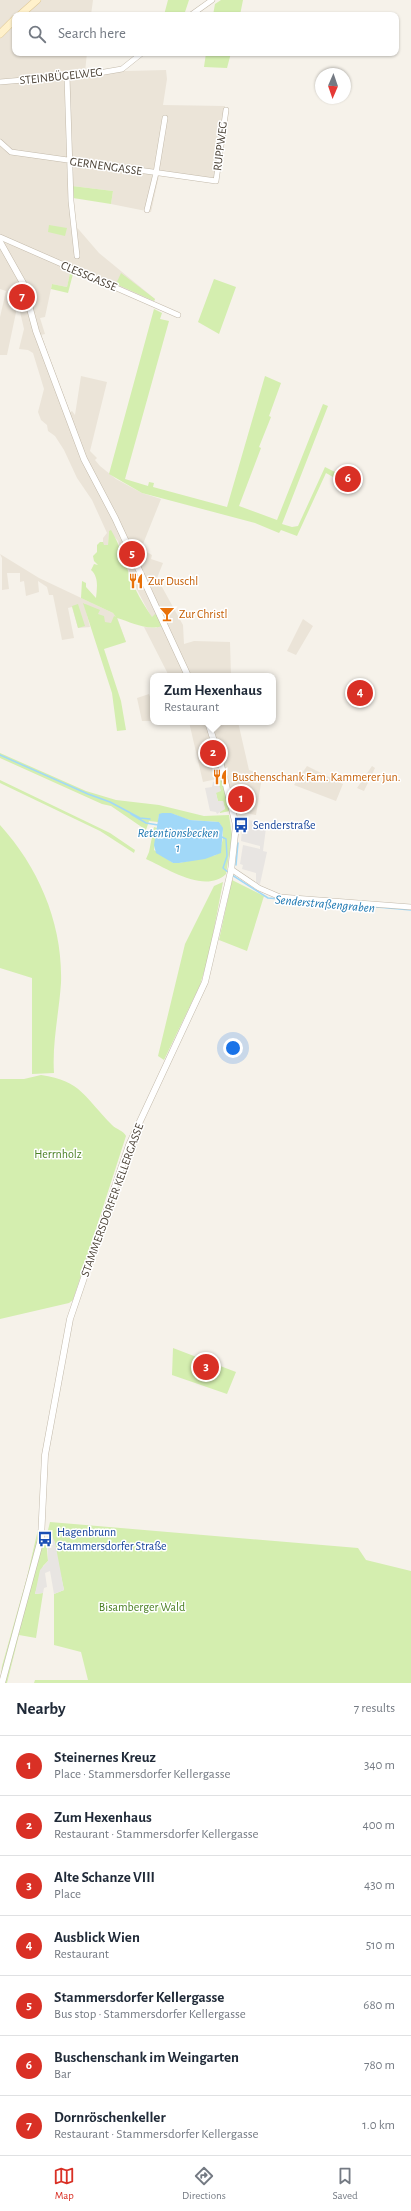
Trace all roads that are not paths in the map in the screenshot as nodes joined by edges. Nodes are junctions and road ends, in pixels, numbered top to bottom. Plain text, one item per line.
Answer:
1 (38, 0) edge
2 (212, 0) edge
3 (24, 12) edge
4 (195, 12) edge
5 (12, 22) edge
6 (0, 34) edge
7 (138, 56) edge
8 (67, 77) junction
9 (0, 82) edge
10 (226, 110) dead end
11 (165, 118) dead end
12 (0, 142) edge
13 (70, 161) junction
14 (156, 173) junction
15 (216, 181) joint
16 (147, 210) dead end
17 (0, 237) edge
18 (0, 242) edge
19 (77, 256) dead end
20 (178, 315) dead end
21 (187, 673) edge
22 (209, 725) edge
23 (230, 873) junction
24 (411, 907) edge
25 (2, 1683) edge

1 - 3 main road
2 - 4 street
5 - 6 main road
7 - 8 street, STEINBÜGELWEG
8 - 9 street, STEINBÜGELWEG
8 - 13 street
10 - 15 street, RUPPWEG
11 - 14 street
12 - 13 street, GERNENGASSE
13 - 14 street, GERNENGASSE
13 - 19 street
14 - 15 street, GERNENGASSE
14 - 16 street
17 - 20 street, CLESSGASSE
18 - 21 street
22 - 23 street, STAMMERSDORFER KELLERGASSE
23 - 24 street
23 - 25 street, STAMMERSDORFER KELLERGASSE

